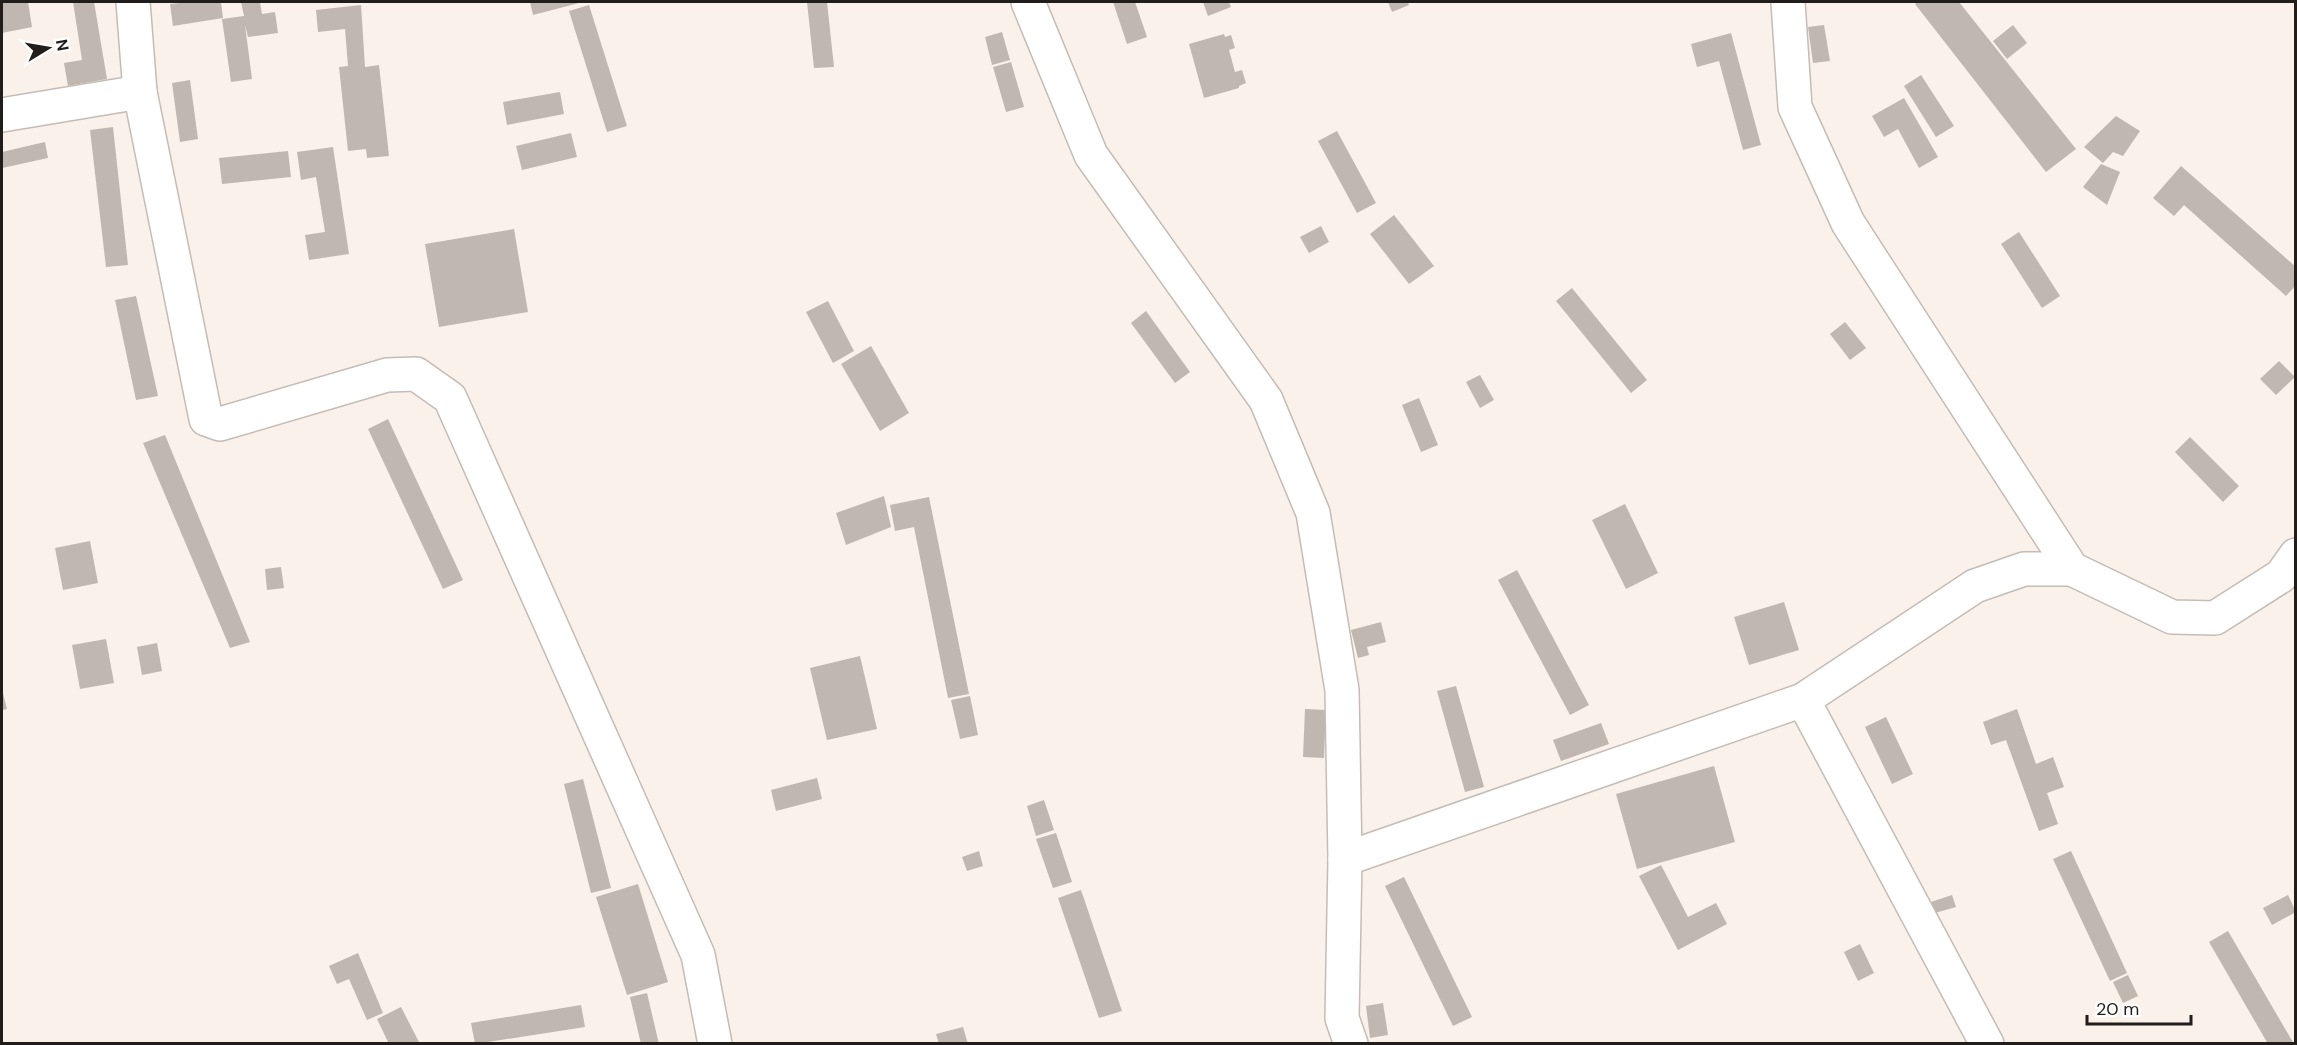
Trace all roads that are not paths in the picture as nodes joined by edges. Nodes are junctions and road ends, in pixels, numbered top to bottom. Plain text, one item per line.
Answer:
1 (133, 2) edge
2 (1028, 2) edge
3 (1788, 2) edge
4 (140, 92) junction
5 (2, 115) edge
6 (2295, 555) edge
7 (2072, 569) junction
8 (1803, 700) junction
9 (1345, 859) junction
10 (715, 1044) edge
11 (1351, 1044) edge
12 (1987, 1044) edge

1 - 4 street
2 - 9 street
3 - 7 street
4 - 5 street
4 - 10 street
6 - 7 street
7 - 8 street
8 - 9 street
8 - 12 street
9 - 11 street

